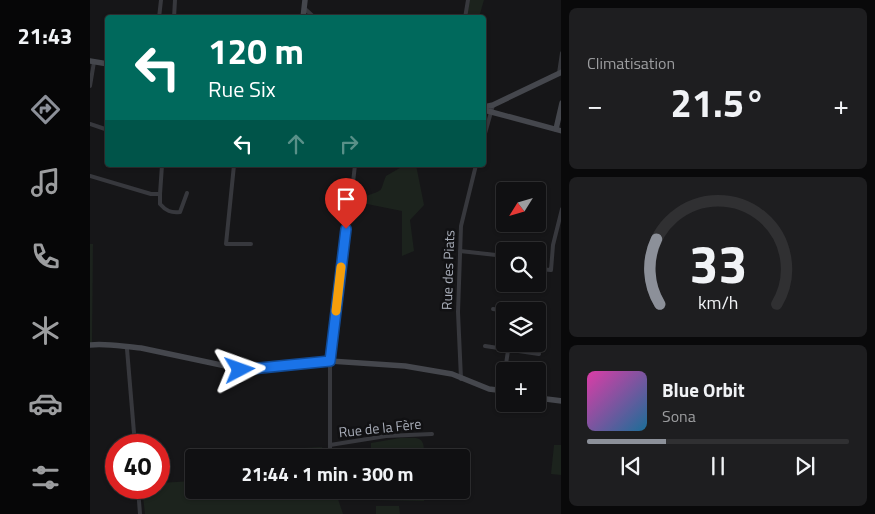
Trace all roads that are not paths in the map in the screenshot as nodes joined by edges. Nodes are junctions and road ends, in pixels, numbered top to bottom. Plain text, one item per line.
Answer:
1 (161, 0) edge
2 (175, 0) edge
3 (305, 0) edge
4 (468, 0) edge
5 (304, 8) junction
6 (159, 15) edge
7 (174, 15) edge
8 (303, 15) edge
9 (312, 15) edge
10 (466, 15) edge
11 (561, 53) edge
12 (92, 62) edge
13 (105, 64) edge
14 (560, 73) edge
15 (90, 86) edge
16 (561, 103) edge
17 (493, 105) junction
18 (486, 107) edge
19 (486, 109) edge
20 (491, 112) junction
21 (90, 124) edge
22 (105, 129) edge
23 (486, 130) edge
24 (559, 130) edge
25 (162, 167) edge
26 (234, 167) edge
27 (354, 167) edge
28 (475, 167) edge
29 (90, 176) edge
30 (187, 193) dead end
31 (160, 194) junction
32 (340, 198) dead end
33 (350, 198) dead end
34 (561, 209) edge
35 (555, 234) junction
36 (561, 236) edge
37 (251, 244) dead end
38 (460, 251) junction
39 (496, 255) edge
40 (546, 270) edge
41 (493, 309) dead end
42 (496, 309) edge
43 (90, 344) edge
44 (485, 346) dead end
45 (496, 347) edge
46 (127, 349) junction
47 (527, 352) edge
48 (539, 354) dead end
49 (330, 361) junction
50 (461, 379) junction
51 (496, 389) edge
52 (546, 399) edge
53 (561, 401) edge
54 (134, 434) edge
55 (432, 434) dead end
56 (330, 445) junction
57 (330, 449) edge
58 (139, 499) edge
59 (140, 514) edge

1 - 6 street
2 - 7 street
3 - 5 street
4 - 10 street
5 - 8 street
5 - 9 street
11 - 14 street
12 - 13 street
12 - 15 street
14 - 17 street
16 - 24 street
17 - 18 street
17 - 20 street
19 - 20 street
20 - 23 street
20 - 24 street
21 - 22 street
25 - 31 street
26 - 37 street
27 - 32 street
28 - 38 street, Rue des Piats
29 - 31 street
30 - 31 street
33 - 49 street, Rue de la Fère
34 - 35 street
35 - 36 street
35 - 40 street
38 - 39 street
38 - 50 street, Rue des Piats
41 - 42 street
43 - 46 street
44 - 45 street
46 - 49 street
46 - 54 street
47 - 48 street
49 - 50 street
49 - 56 street, Rue de la Fère
50 - 51 street
52 - 53 street
55 - 56 street, Rue de la Fère
56 - 57 street, Rue de la Fère
58 - 59 street

